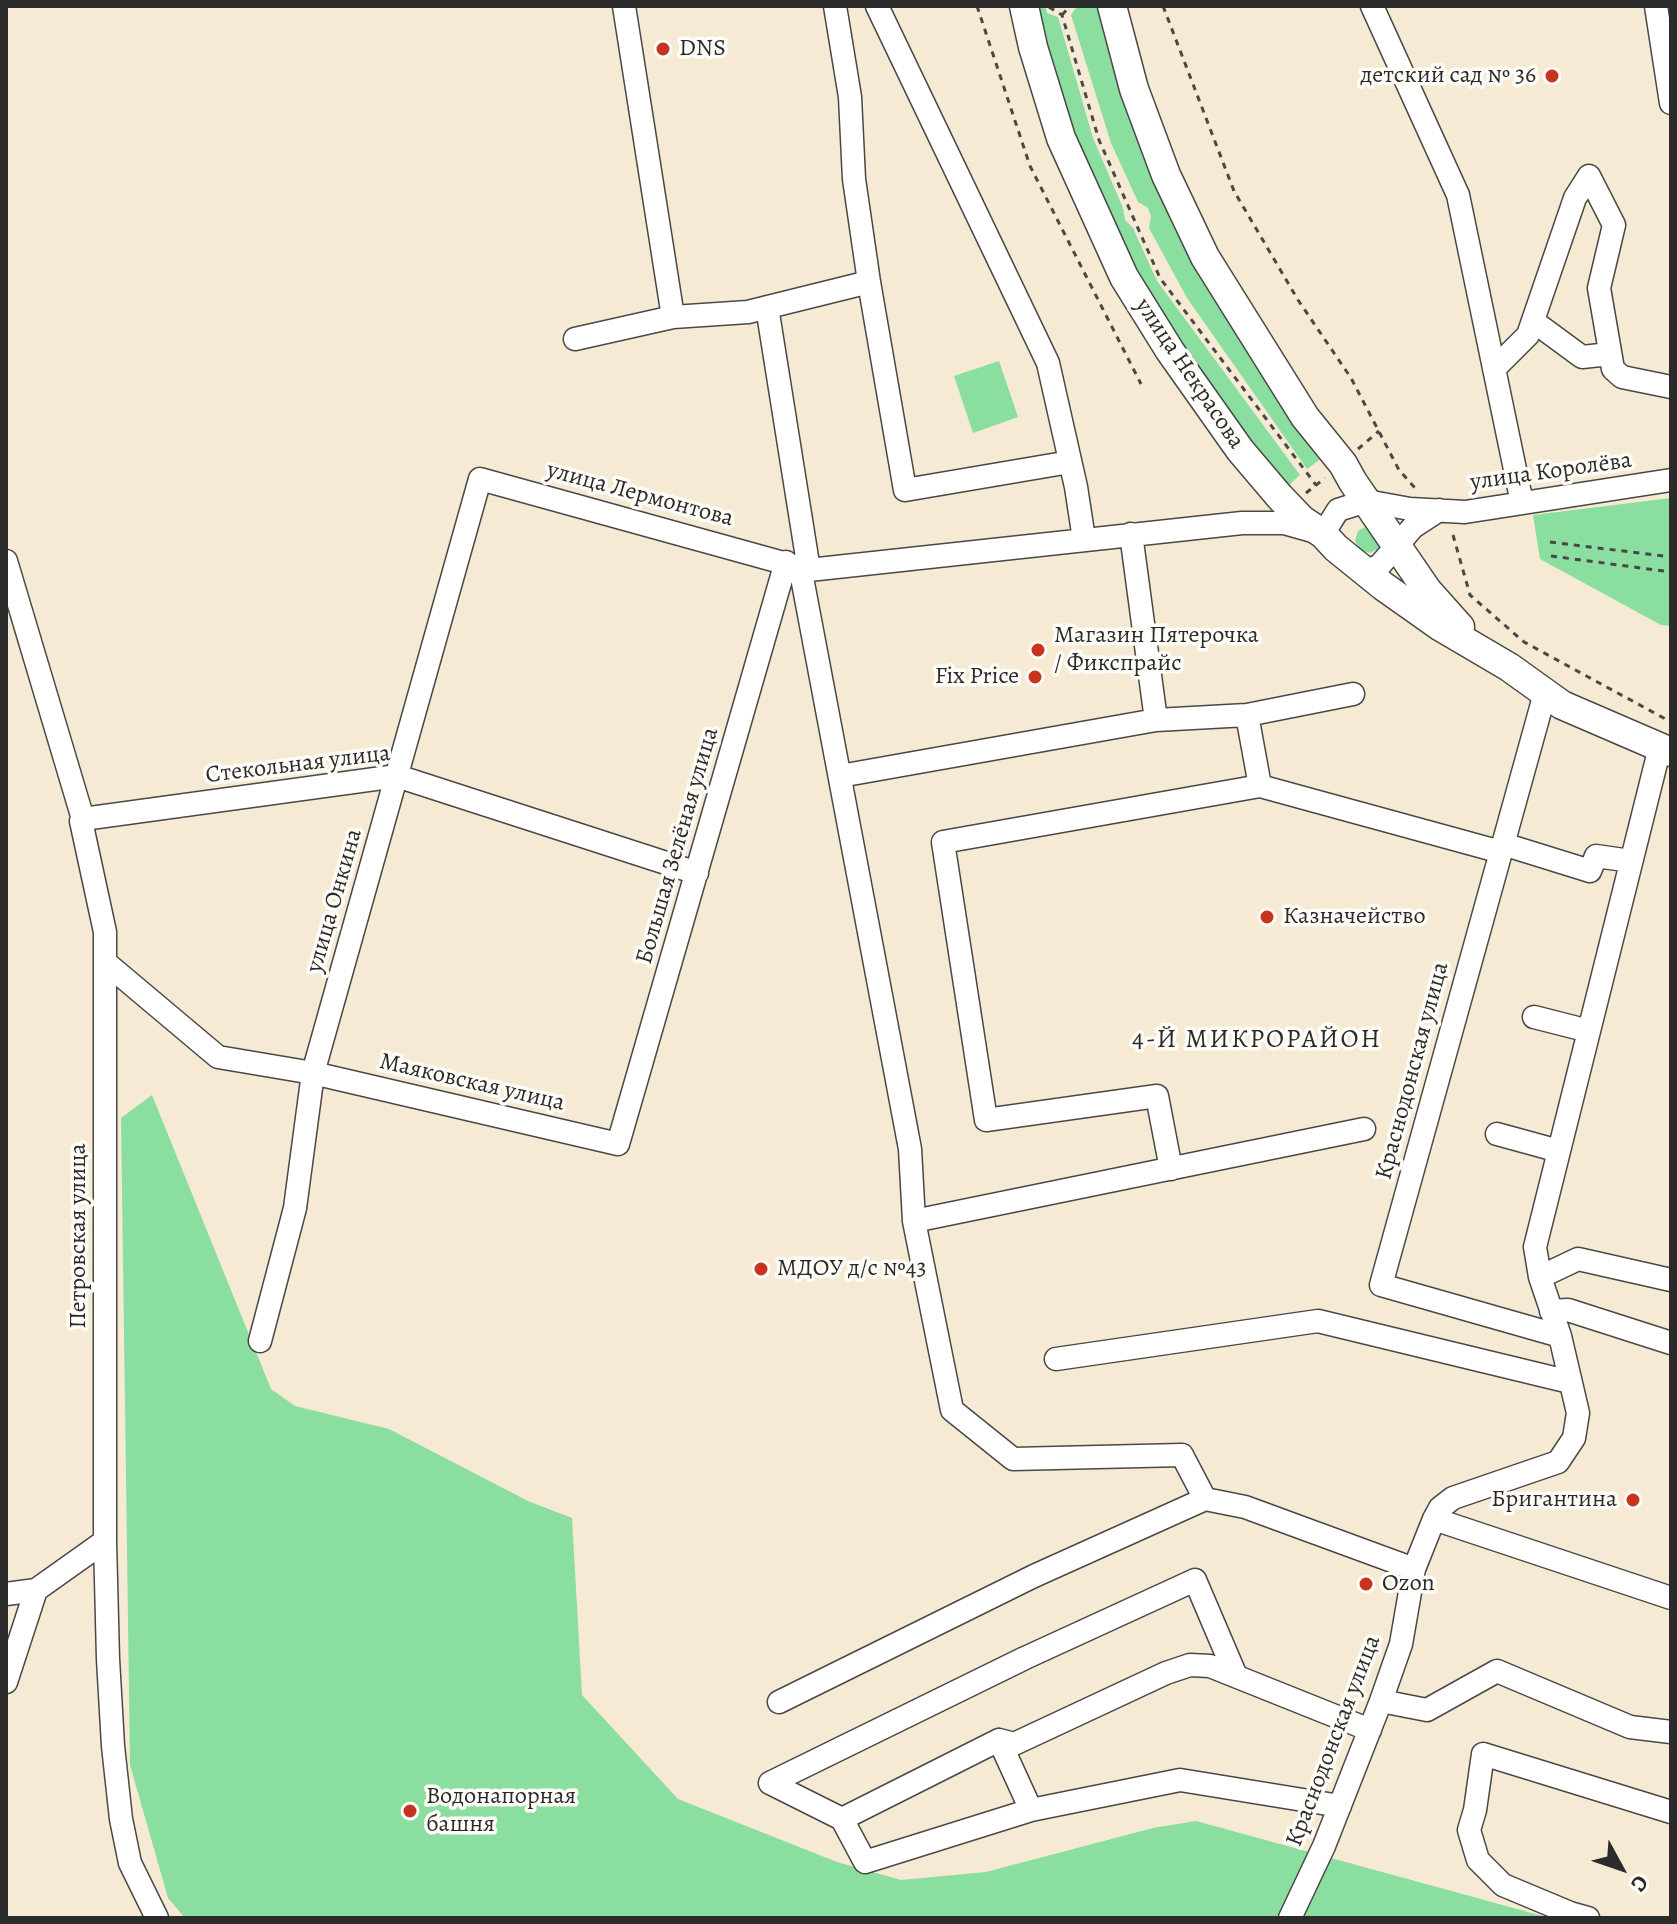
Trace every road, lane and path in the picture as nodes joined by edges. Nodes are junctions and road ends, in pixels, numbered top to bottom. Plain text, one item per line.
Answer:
1 (624, 6) edge
2 (835, 6) edge
3 (877, 6) edge
4 (977, 6) edge
5 (1024, 6) edge
6 (1048, 6) edge
7 (1070, 6) edge
8 (1112, 6) edge
9 (1163, 6) edge
10 (1372, 6) edge
11 (1656, 6) edge
12 (1062, 15) junction
13 (1671, 103) edge
14 (869, 282) junction
15 (767, 307) junction
16 (673, 317) junction
17 (1533, 321) junction
18 (575, 339) dead end
19 (1610, 354) junction
20 (1494, 369) junction
21 (1141, 384) dead end
22 (1671, 387) edge
23 (1379, 431) junction
24 (1070, 462) junction
25 (1343, 464) junction
26 (480, 479) joint
27 (1671, 480) edge
28 (1316, 485) junction
29 (1366, 501) junction
30 (1522, 503) junction
31 (1431, 504) junction
32 (1287, 505) junction
33 (1131, 534) junction
34 (1323, 534) junction
35 (1453, 535) dead end
36 (1084, 539) junction
37 (1550, 542) dead end
38 (1398, 546) junction
39 (1551, 556) dead end
40 (1671, 557) edge
41 (6, 561) edge
42 (798, 566) junction
43 (1366, 572) junction
44 (1671, 572) edge
45 (1481, 650) junction
46 (1545, 693) junction
47 (1353, 694) dead end
48 (1247, 715) junction
49 (1156, 720) junction
50 (1667, 740) edge
51 (397, 776) junction
52 (840, 776) junction
53 (1260, 786) junction
54 (83, 819) junction
55 (1502, 848) junction
56 (1631, 861) junction
57 (697, 873) junction
58 (105, 962) junction
59 (1534, 1017) dead end
60 (1589, 1031) junction
61 (313, 1073) junction
62 (1364, 1129) dead end
63 (1497, 1134) dead end
64 (618, 1144) joint
65 (1559, 1151) junction
66 (1171, 1169) junction
67 (914, 1221) junction
68 (1540, 1277) junction
69 (1671, 1280) edge
70 (1551, 1311) junction
71 (1560, 1336) junction
72 (260, 1341) dead end
73 (1671, 1343) edge
74 (1056, 1359) dead end
75 (1570, 1382) junction
76 (1205, 1499) junction
77 (1434, 1519) junction
78 (105, 1541) junction
79 (1414, 1569) junction
80 (36, 1590) junction
81 (6, 1594) edge
82 (1671, 1598) edge
83 (15, 1631) edge
84 (1236, 1676) junction
85 (6, 1682) edge
86 (1381, 1701) junction
87 (779, 1702) dead end
88 (1370, 1730) junction
89 (1671, 1732) edge
90 (999, 1740) junction
91 (1340, 1806) junction
92 (1031, 1810) junction
93 (1671, 1812) edge
94 (842, 1819) junction
95 (157, 1918) edge
96 (1290, 1918) edge
97 (1588, 1918) edge

1 - 16 street
2 - 14 street
3 - 24 street
4 - 21 path
5 - 32 main road, улица Некрасова
6 - 12 path
7 - 12 path
8 - 25 main road, улица Некрасова
9 - 23 path
10 - 20 street
11 - 13 street
12 - 28 path
14 - 15 street
14 - 24 street
15 - 16 street
15 - 42 street
16 - 18 street
17 - 19 street
17 - 19 street
17 - 20 street
19 - 22 street
20 - 30 street
23 - 25 path
23 - 31 path
24 - 36 street
25 - 28 path
25 - 29 main road, улица Некрасова
26 - 42 street, улица Лермонтова
26 - 51 street, улица Онкина
27 - 30 street, улица Королёва
28 - 32 path
29 - 31 street, улица Королёва
29 - 34 street
29 - 38 main road, улица Некрасова
30 - 31 street, улица Королёва
31 - 38 street
32 - 34 main road, улица Некрасова
33 - 34 street
33 - 36 street
33 - 49 street
34 - 43 main road, улица Некрасова
35 - 50 path
36 - 42 street
37 - 40 path
38 - 43 street
38 - 45 main road, улица Некрасова
39 - 44 path
41 - 54 street, Петровская улица
42 - 52 street
42 - 57 street, Большая Зелёная улица
43 - 45 main road, улица Некрасова
45 - 46 main road, улица Некрасова
46 - 50 main road, улица Некрасова
46 - 55 street, Краснодонская улица
47 - 48 street
48 - 49 street
48 - 53 street
49 - 52 street
50 - 56 street, Краснодонская улица
51 - 54 street, Стекольная улица
51 - 57 street, Стекольная улица
51 - 61 street, улица Онкина
52 - 67 street
53 - 55 street
53 - 66 street
54 - 58 street, Петровская улица
55 - 56 street
55 - 71 street, Краснодонская улица
56 - 60 street, Краснодонская улица
57 - 64 street, Большая Зелёная улица
58 - 61 street, Маяковская улица
58 - 78 street, Петровская улица
59 - 60 street
60 - 65 street, Краснодонская улица
61 - 64 street, Маяковская улица
61 - 72 street, улица Онкина
62 - 66 street
63 - 65 street
65 - 68 street, Краснодонская улица
66 - 67 street
67 - 76 street
68 - 69 street
68 - 70 street, Краснодонская улица
70 - 71 street, Краснодонская улица
70 - 73 street
71 - 75 street, Краснодонская улица
74 - 75 street
75 - 77 street, Краснодонская улица
76 - 79 street
76 - 87 street
77 - 79 street, Краснодонская улица
77 - 82 street
78 - 80 street
78 - 95 street, Петровская улица
79 - 86 street, Краснодонская улица
80 - 81 street
80 - 83 street
83 - 85 street
84 - 88 street
84 - 90 street
84 - 94 street
86 - 88 street, Краснодонская улица
86 - 89 street
88 - 91 street, Краснодонская улица
90 - 92 street
90 - 94 street
91 - 92 street
91 - 96 street, Краснодонская улица
92 - 94 street
93 - 97 street

